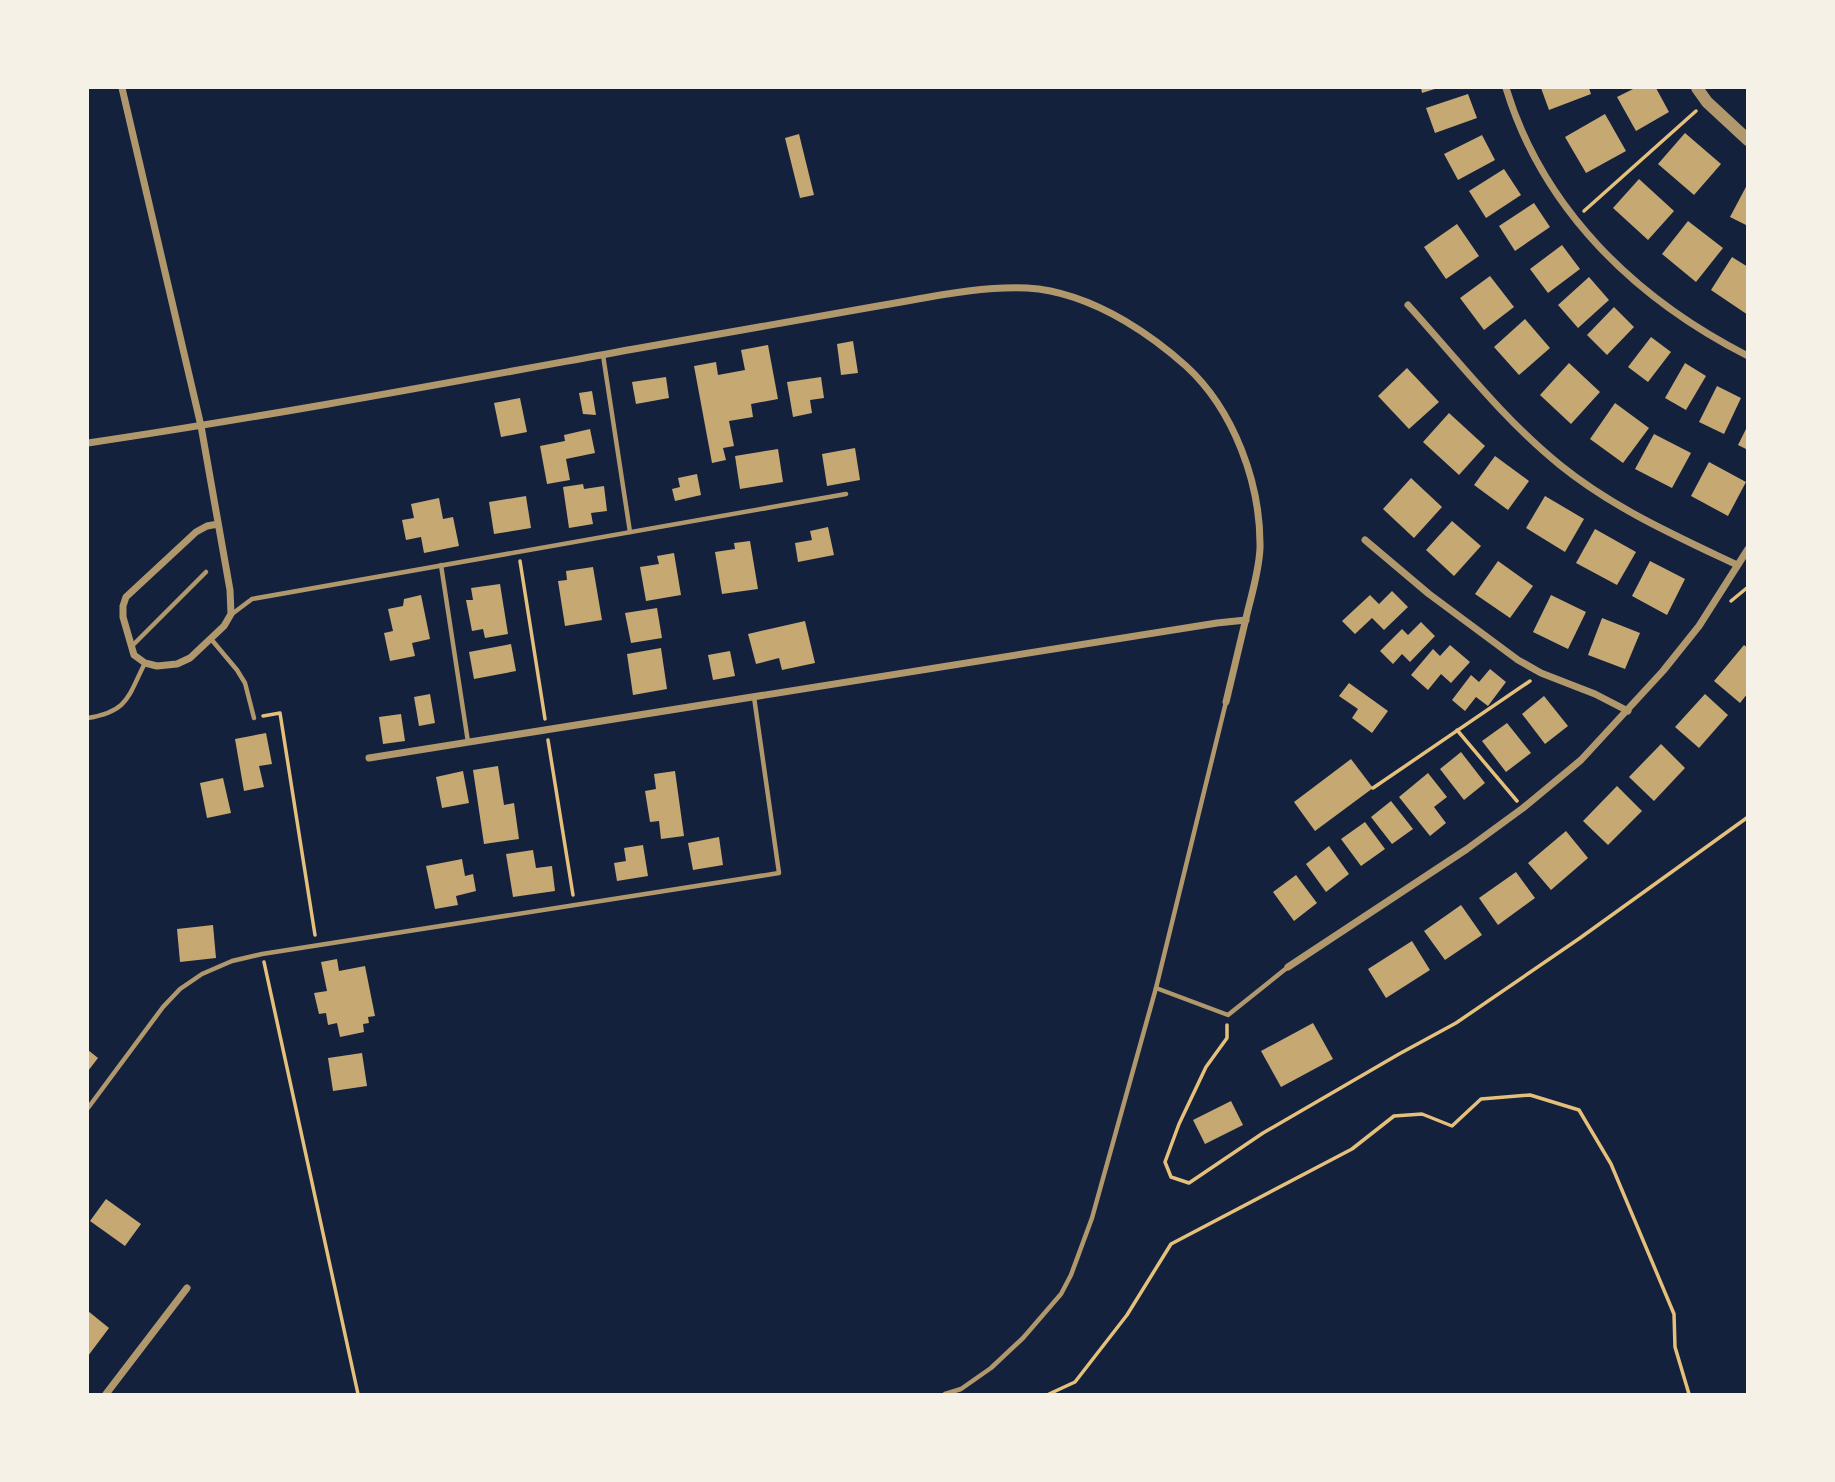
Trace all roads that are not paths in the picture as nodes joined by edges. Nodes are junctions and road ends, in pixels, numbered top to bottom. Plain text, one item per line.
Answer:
1 (122, 88) edge
2 (1506, 88) edge
3 (1697, 88) edge
4 (1748, 140) edge
5 (1408, 305) dead end
6 (603, 355) junction
7 (1748, 356) edge
8 (201, 426) junction
9 (88, 443) edge
10 (846, 494) dead end
11 (218, 524) junction
12 (630, 532) junction
13 (1365, 540) dead end
14 (1748, 549) edge
15 (441, 565) junction
16 (1737, 565) junction
17 (206, 572) dead end
18 (231, 614) junction
19 (1246, 620) junction
20 (211, 639) junction
21 (132, 647) junction
22 (145, 663) junction
23 (754, 696) junction
24 (1226, 702) joint
25 (1628, 710) junction
26 (88, 718) edge
27 (254, 718) road end
28 (468, 742) junction
29 (369, 758) dead end
30 (1288, 967) joint
31 (1156, 988) junction
32 (88, 1108) edge
33 (187, 1288) dead end
34 (106, 1395) edge
35 (945, 1395) edge

1 - 8 street
2 - 7 street
3 - 4 street
5 - 16 street
6 - 8 street
6 - 12 lane
6 - 19 street
8 - 9 street
8 - 11 street
10 - 12 lane
11 - 18 street
11 - 21 street
12 - 15 lane
13 - 25 street
14 - 16 street
15 - 18 lane
15 - 28 lane
16 - 25 street
17 - 21 lane
18 - 20 street
19 - 23 street
19 - 24 street
20 - 22 street
20 - 27 lane
21 - 22 street
22 - 26 lane
23 - 28 street
23 - 32 lane
24 - 31 lane
25 - 30 street
28 - 29 street
30 - 31 lane
31 - 35 lane
33 - 34 street

